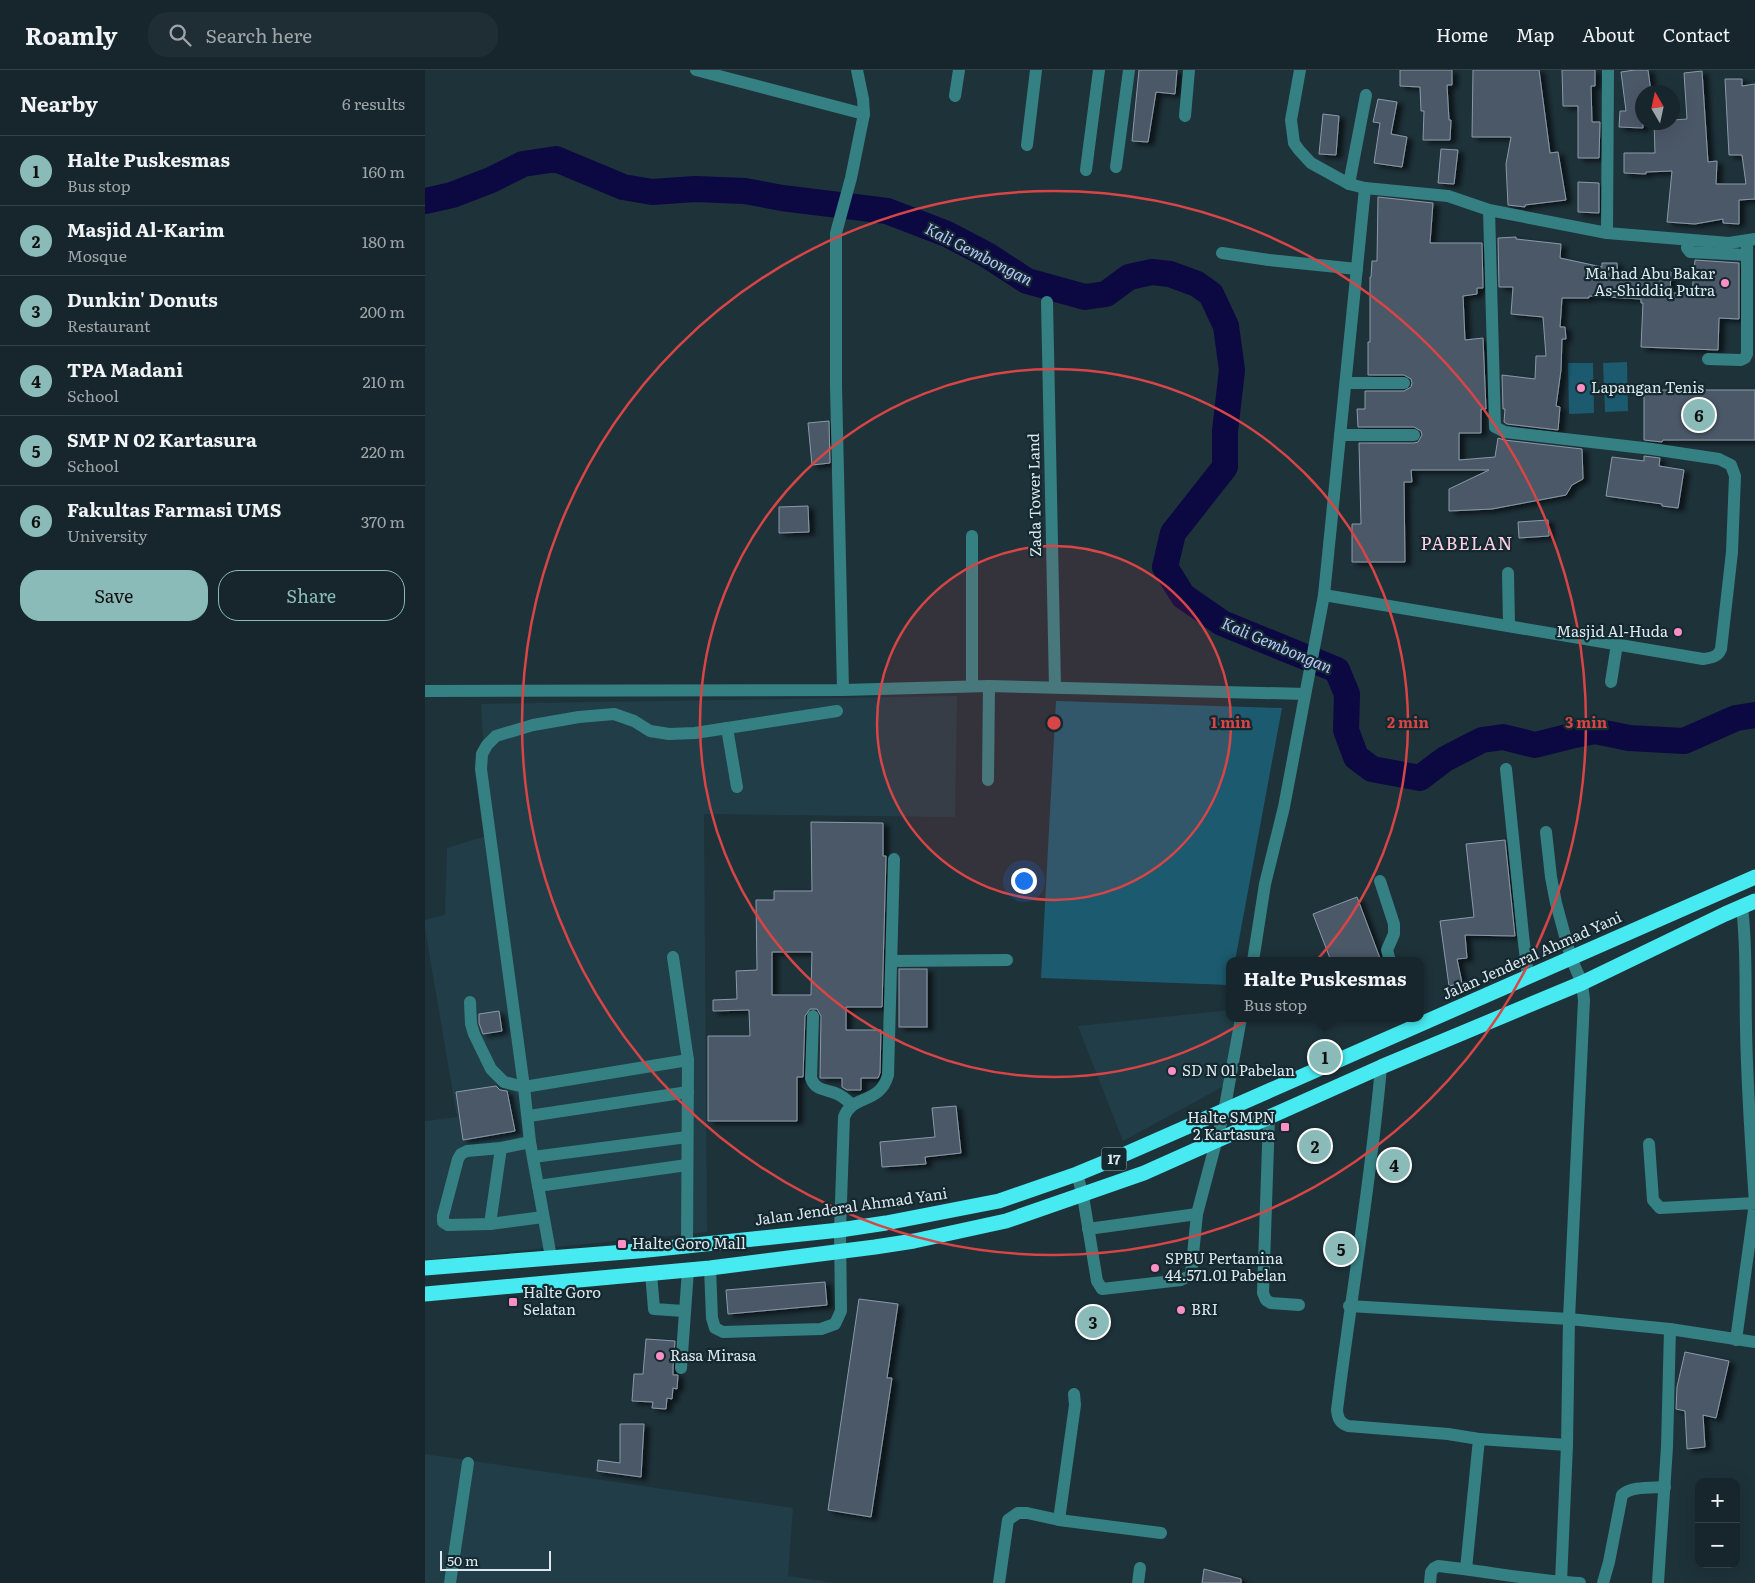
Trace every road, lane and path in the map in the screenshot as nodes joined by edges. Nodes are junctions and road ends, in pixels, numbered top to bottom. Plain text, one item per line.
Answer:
1 (696, 70) edge
2 (857, 70) edge
3 (959, 70) edge
4 (1036, 70) edge
5 (1099, 70) edge
6 (1129, 70) edge
7 (1189, 70) edge
8 (1300, 70) edge
9 (1608, 70) edge
10 (712, 71) edge
11 (1366, 95) dead end
12 (955, 96) dead end
13 (864, 114) junction
14 (1185, 116) dead end
15 (1027, 145) dead end
16 (1116, 167) dead end
17 (1086, 170) dead end
18 (1349, 184) junction
19 (1365, 188) junction
20 (1489, 210) junction
21 (1607, 234) junction
22 (1688, 240) junction
23 (1751, 240) edge
24 (1222, 253) dead end
25 (1747, 255) junction
26 (1357, 269) junction
27 (1047, 302) dead end
28 (1708, 359) dead end
29 (1345, 382) junction
30 (1403, 383) dead end
31 (1340, 435) junction
32 (1414, 435) dead end
33 (972, 536) dead end
34 (1507, 573) dead end
35 (1325, 595) junction
36 (1509, 625) junction
37 (1617, 644) junction
38 (1611, 682) dead end
39 (972, 686) junction
40 (989, 686) junction
41 (1055, 687) junction
42 (843, 690) junction
43 (425, 691) edge
44 (1305, 694) junction
45 (837, 711) dead end
46 (727, 728) junction
47 (1506, 768) dead end
48 (988, 780) dead end
49 (737, 787) dead end
50 (1546, 832) dead end
51 (894, 859) dead end
52 (1755, 877) edge
53 (1380, 881) dead end
54 (1716, 894) junction
55 (1749, 904) edge
56 (1725, 914) junction
57 (673, 957) dead end
58 (1254, 957) edge
59 (1389, 957) edge
60 (1571, 958) junction
61 (1007, 960) dead end
62 (892, 961) junction
63 (1529, 976) junction
64 (1582, 983) junction
65 (470, 1002) dead end
66 (813, 1016) dead end
67 (1424, 1018) edge
68 (1240, 1022) edge
69 (1411, 1023) edge
70 (688, 1060) junction
71 (1381, 1067) junction
72 (525, 1087) junction
73 (688, 1092) junction
74 (852, 1105) junction
75 (1224, 1112) junction
76 (529, 1116) junction
77 (1269, 1117) junction
78 (687, 1137) junction
79 (1217, 1140) junction
80 (530, 1142) junction
81 (1649, 1144) dead end
82 (501, 1148) junction
83 (533, 1157) junction
84 (687, 1165) junction
85 (1077, 1174) junction
86 (538, 1186) junction
87 (1083, 1196) junction
88 (1755, 1203) edge
89 (1197, 1214) junction
90 (543, 1217) junction
91 (490, 1224) junction
92 (1088, 1229) junction
93 (840, 1230) junction
94 (687, 1246) junction
95 (841, 1251) junction
96 (551, 1257) junction
97 (425, 1268) edge
98 (710, 1268) junction
99 (688, 1270) junction
100 (651, 1273) junction
101 (425, 1294) edge
102 (1299, 1305) dead end
103 (1349, 1306) junction
104 (684, 1311) junction
105 (1569, 1320) junction
106 (1671, 1330) junction
107 (1736, 1340) junction
108 (1755, 1342) edge
109 (681, 1368) dead end
110 (1074, 1394) dead end
111 (1479, 1439) junction
112 (1567, 1445) junction
113 (468, 1463) dead end
114 (1665, 1487) junction
115 (1059, 1520) junction
116 (1161, 1533) dead end
117 (1140, 1568) dead end
118 (1466, 1569) junction
119 (1532, 1581) edge
120 (450, 1583) edge
121 (999, 1583) edge
122 (1138, 1583) edge
123 (1430, 1583) edge
124 (1569, 1583) edge
125 (1580, 1583) edge
126 (1603, 1583) edge
127 (1657, 1583) edge

1 - 10 street
2 - 13 street
3 - 12 street
4 - 15 street
5 - 17 street
6 - 16 street
7 - 14 street
8 - 18 street
9 - 21 street
10 - 13 street
11 - 18 street
13 - 42 street
18 - 19 street
19 - 20 street
19 - 26 street
20 - 21 street
20 - 37 street
21 - 22 street
22 - 23 street
22 - 25 street
23 - 25 street
24 - 26 street
25 - 28 street
26 - 29 street
27 - 41 street, Zada Tower Land
29 - 30 street
29 - 31 street
31 - 32 street
31 - 35 street
33 - 39 street
34 - 36 street
35 - 36 street
35 - 44 street
36 - 37 street
37 - 38 street
39 - 40 street
39 - 42 street
40 - 41 street
40 - 48 street
41 - 44 street
42 - 43 street
44 - 58 street
45 - 46 street
46 - 49 street
46 - 72 street
47 - 63 street
50 - 60 street
51 - 62 street
52 - 54 highway, Jalan Jenderal Ahmad Yani / 17
53 - 59 street
54 - 56 highway
54 - 60 highway, Jalan Jenderal Ahmad Yani / 17
55 - 56 highway, 17
55 - 88 street
56 - 64 highway, 17
57 - 70 street
60 - 63 highway, Jalan Jenderal Ahmad Yani / 17
60 - 64 street
61 - 62 street
62 - 74 street
63 - 67 highway, Jalan Jenderal Ahmad Yani / 17
64 - 71 highway, 17
64 - 105 street
65 - 72 street
66 - 74 street
68 - 75 street
69 - 75 highway, Jalan Jenderal Ahmad Yani / 17
70 - 72 street
70 - 73 street
71 - 77 highway, 17
71 - 103 street
72 - 76 street
73 - 76 street
73 - 78 street
74 - 93 street
75 - 79 street
75 - 85 highway, Jalan Jenderal Ahmad Yani / 17
76 - 80 street
77 - 79 highway, 17
77 - 102 street
78 - 83 street
78 - 84 street
79 - 87 highway, 17
79 - 89 street
80 - 82 street
80 - 83 street
81 - 88 street
82 - 91 street
82 - 91 street
83 - 86 street
84 - 86 street
84 - 94 street
85 - 87 street
85 - 93 highway, Jalan Jenderal Ahmad Yani / 17
86 - 90 street
87 - 92 street
87 - 95 highway, 17
88 - 107 street
89 - 92 street
89 - 92 street
90 - 91 street
90 - 96 street
93 - 94 highway, Jalan Jenderal Ahmad Yani / 17
93 - 95 street
94 - 96 highway, Jalan Jenderal Ahmad Yani / 17
95 - 98 highway, 17
95 - 98 street
96 - 97 highway, Jalan Jenderal Ahmad Yani / 17
98 - 99 highway, 17
99 - 100 highway, 17
99 - 104 street
100 - 101 highway, 17
100 - 104 street
103 - 105 street
103 - 111 street
104 - 109 street
105 - 106 street
105 - 112 street
106 - 107 street
106 - 114 street
107 - 108 street
110 - 115 street
111 - 112 street
111 - 118 street
112 - 124 street
113 - 120 street
114 - 126 street
114 - 127 street
115 - 116 street
115 - 121 street
117 - 122 street
118 - 119 street
118 - 123 street
119 - 124 street
124 - 125 street

